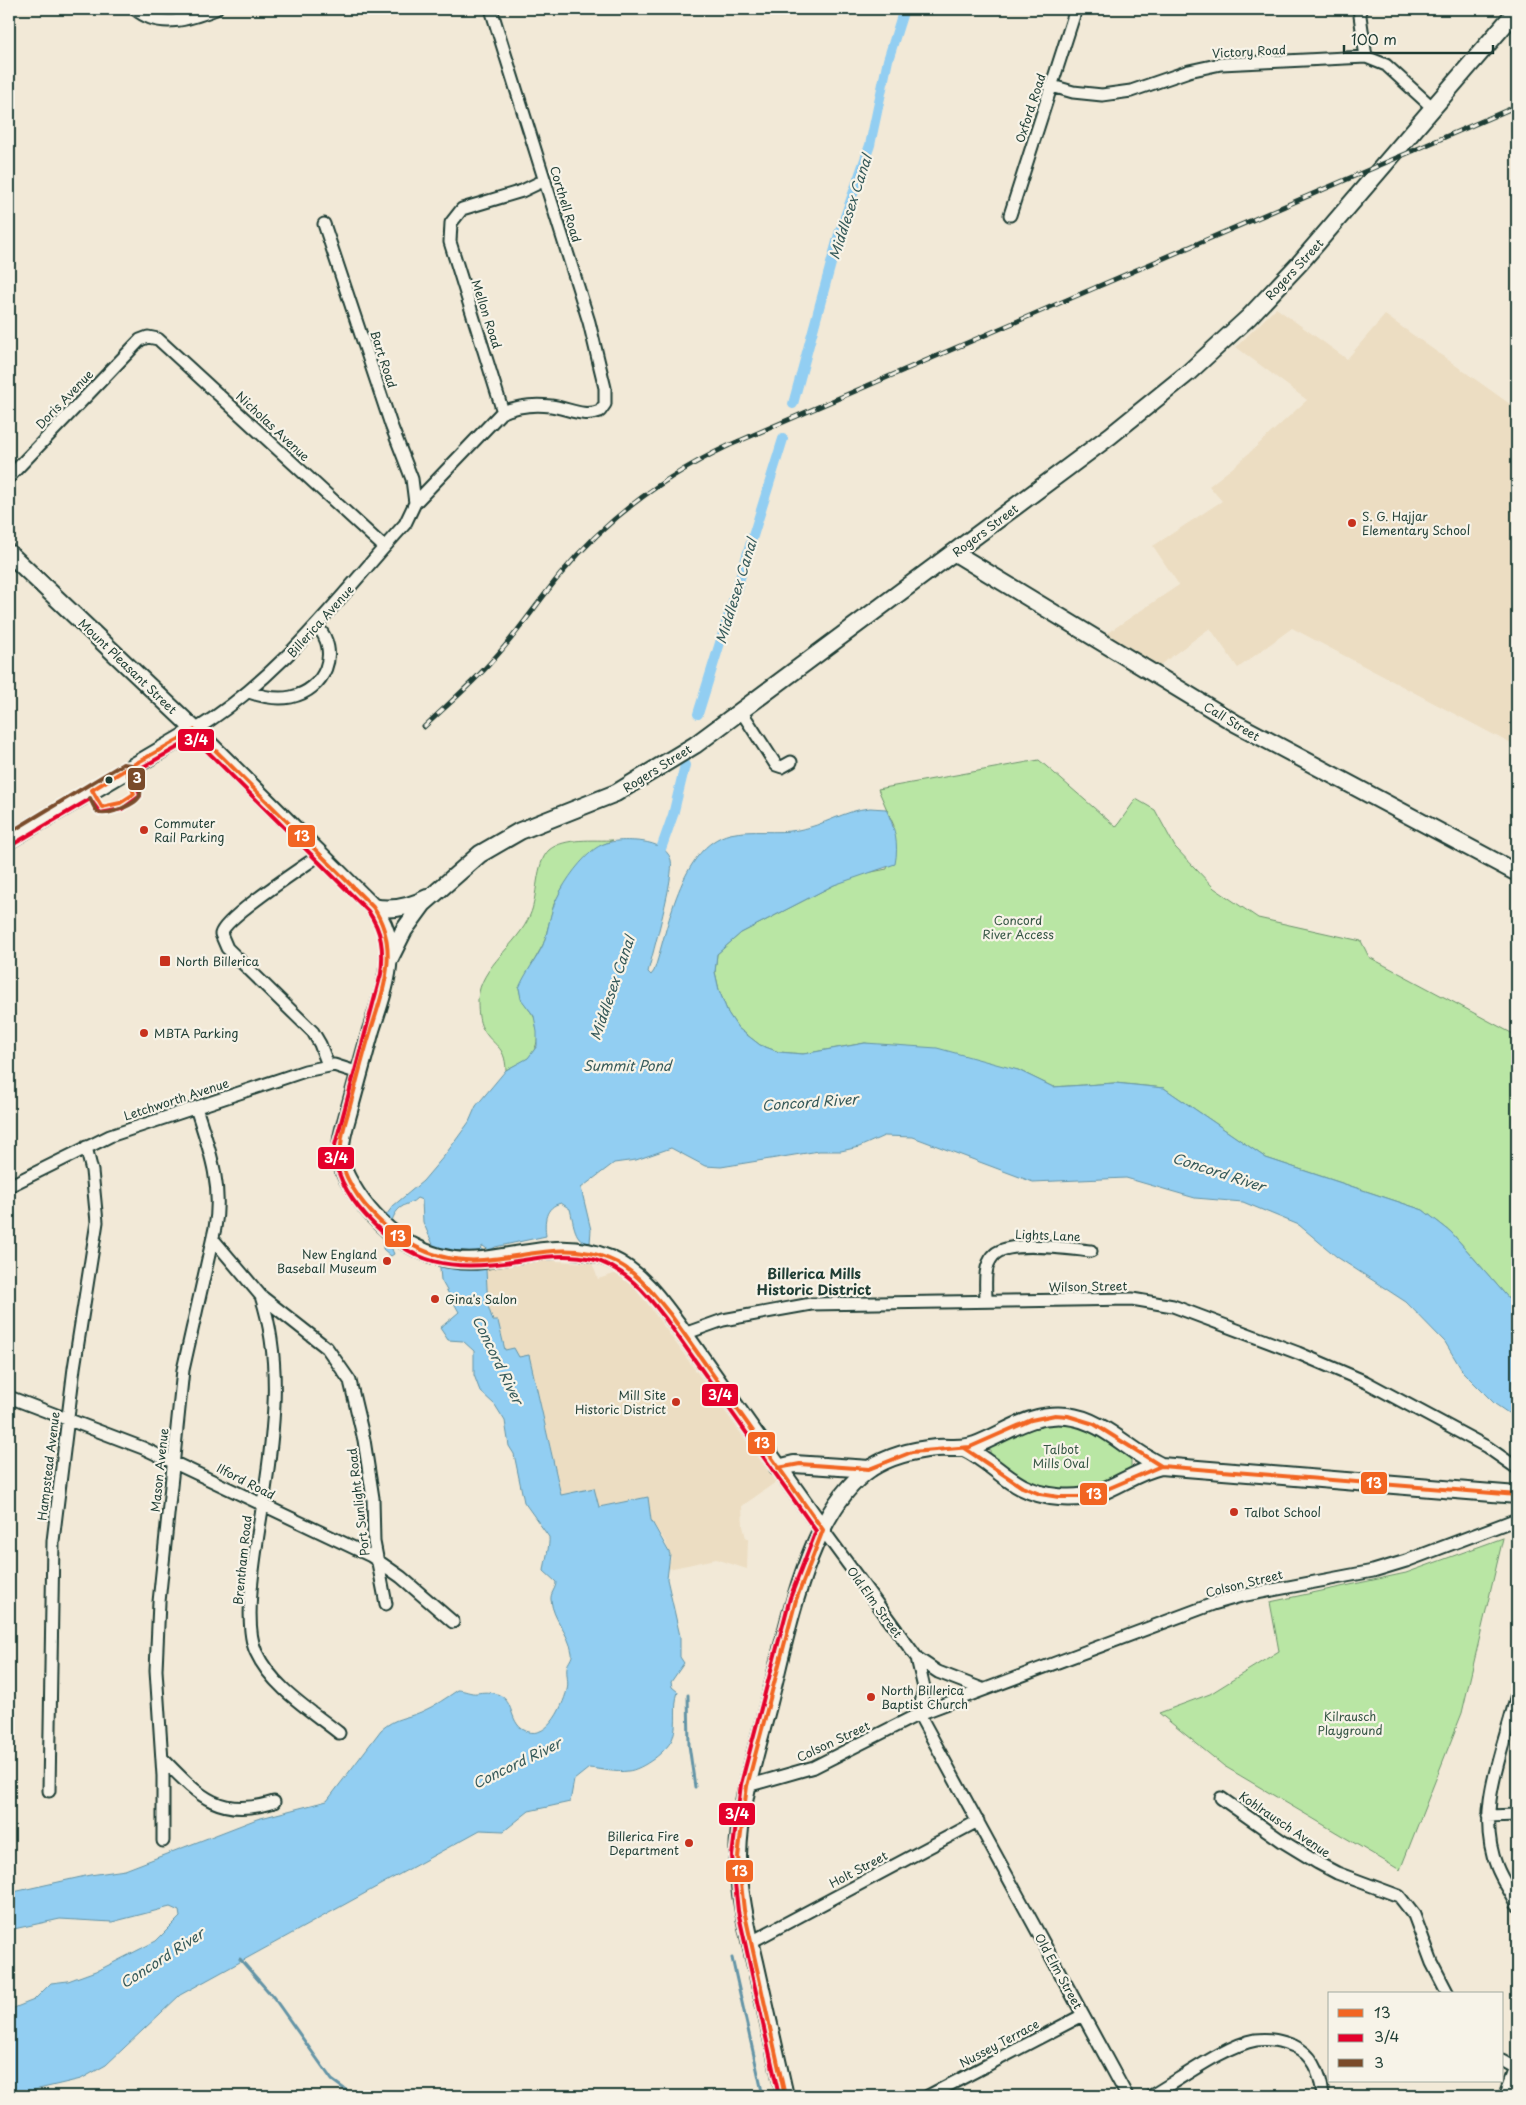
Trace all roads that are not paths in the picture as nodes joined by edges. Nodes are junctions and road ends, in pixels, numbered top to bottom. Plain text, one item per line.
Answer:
1 (136, 9) edge
2 (491, 9) edge
3 (1076, 9) edge
4 (1359, 9) edge
5 (209, 10) edge
6 (1517, 10) edge
7 (1366, 57) junction
8 (1052, 86) junction
9 (1433, 108) junction
10 (545, 180) junction
11 (1010, 215) dead end
12 (324, 224) dead end
13 (140, 340) joint
14 (503, 412) junction
15 (9, 477) edge
16 (415, 503) junction
17 (384, 547) junction
18 (9, 553) edge
19 (955, 553) junction
20 (317, 626) junction
21 (249, 692) junction
22 (741, 712) junction
23 (194, 730) junction
24 (791, 762) dead end
25 (9, 840) edge
26 (321, 854) junction
27 (1517, 873) edge
28 (429, 897) junction
29 (373, 907) junction
30 (388, 962) junction
31 (328, 1065) junction
32 (359, 1073) junction
33 (196, 1108) junction
34 (86, 1147) junction
35 (9, 1186) edge
36 (213, 1239) junction
37 (1091, 1251) dead end
38 (262, 1296) junction
39 (986, 1301) junction
40 (684, 1334) junction
41 (9, 1396) edge
42 (68, 1419) junction
43 (964, 1448) junction
44 (174, 1462) junction
45 (1161, 1466) junction
46 (778, 1468) junction
47 (1517, 1468) edge
48 (870, 1469) junction
49 (1517, 1494) edge
50 (263, 1504) junction
51 (1517, 1519) edge
52 (823, 1530) junction
53 (378, 1561) junction
54 (386, 1604) dead end
55 (453, 1622) dead end
56 (917, 1658) junction
57 (982, 1689) junction
58 (1517, 1694) edge
59 (919, 1714) junction
60 (1515, 1715) edge
61 (339, 1733) dead end
62 (162, 1758) junction
63 (747, 1786) junction
64 (50, 1791) dead end
65 (1221, 1798) dead end
66 (274, 1802) dead end
67 (1517, 1815) edge
68 (1488, 1816) junction
69 (978, 1821) junction
70 (163, 1841) dead end
71 (1517, 1905) edge
72 (751, 1942) junction
73 (1447, 1992) edge
74 (1083, 2014) junction
75 (1504, 2061) edge
76 (1516, 2066) edge
77 (785, 2096) edge
78 (928, 2096) edge
79 (1127, 2096) edge
80 (1152, 2096) edge
81 (1323, 2096) edge
82 (1504, 2096) edge

1 - 5 street
2 - 10 street, Corthell Road
3 - 8 street, Oxford Road
4 - 7 street
6 - 9 main road, Rogers Street
7 - 8 street, Victory Road
7 - 9 street, Victory Road
8 - 11 street, Oxford Road
9 - 19 main road, Rogers Street
10 - 14 street, Mellon Road
10 - 14 street, Corthell Road
12 - 16 street, Bart Road
13 - 15 street, Doris Avenue
13 - 17 street, Nicholas Avenue
14 - 16 street, Billerica Avenue
16 - 17 street, Billerica Avenue
17 - 20 street, Billerica Avenue
18 - 23 main road, Mount Pleasant Street
19 - 22 main road, Rogers Street
19 - 27 main road, Call Street
20 - 21 street, Billerica Avenue
20 - 21 street
21 - 23 street, Billerica Avenue
22 - 24 street
22 - 28 main road, Rogers Street
23 - 25 main road, Billerica Avenue
23 - 26 main road, Mount Pleasant Street
26 - 29 main road, Mount Pleasant Street
26 - 31 street
28 - 29 main road
28 - 30 main road, Rogers Street
29 - 30 main road, Mount Pleasant Street
30 - 32 main road, Old Elm Street
31 - 32 street
31 - 33 street, Letchworth Avenue
32 - 40 main road, Old Elm Street
33 - 34 street, Letchworth Avenue
33 - 36 street, Mason Avenue
34 - 35 street, Letchworth Avenue
34 - 42 street, Hampstead Avenue
36 - 38 street, Port Sunlight Road
36 - 44 street, Mason Avenue
37 - 39 street, Lights Lane
38 - 50 street, Brentham Road
38 - 53 street, Port Sunlight Road
39 - 40 street, Wilson Street
39 - 47 street, Wilson Street
40 - 46 main road, Old Elm Street
41 - 42 street, Ilford Road
42 - 44 street, Ilford Road
42 - 64 street, Hampstead Avenue
43 - 45 main road
43 - 45 main road
43 - 48 main road
44 - 50 street, Ilford Road
44 - 62 street, Mason Avenue
45 - 49 main road
46 - 48 main road
46 - 52 main road, Old Elm Street
48 - 52 main road
50 - 53 street, Ilford Road
50 - 61 street, Brentham Road
51 - 57 street, Colson Street
52 - 56 street, Old Elm Street
52 - 63 main road
53 - 54 street, Port Sunlight Road
53 - 55 street, Ilford Road
56 - 57 street
56 - 59 street, Old Elm Street
57 - 59 street, Colson Street
58 - 60 street
59 - 63 street, Colson Street
59 - 69 street, Old Elm Street
60 - 68 street
62 - 66 street
62 - 70 street, Mason Avenue
63 - 72 main road
65 - 73 street, Kohlrausch Avenue
67 - 68 street
68 - 71 street
69 - 72 street, Holt Street
69 - 74 street, Old Elm Street
72 - 77 main road
74 - 78 street, Nussey Terrace
74 - 79 street, Old Elm Street
75 - 76 street
76 - 82 street
80 - 81 street

